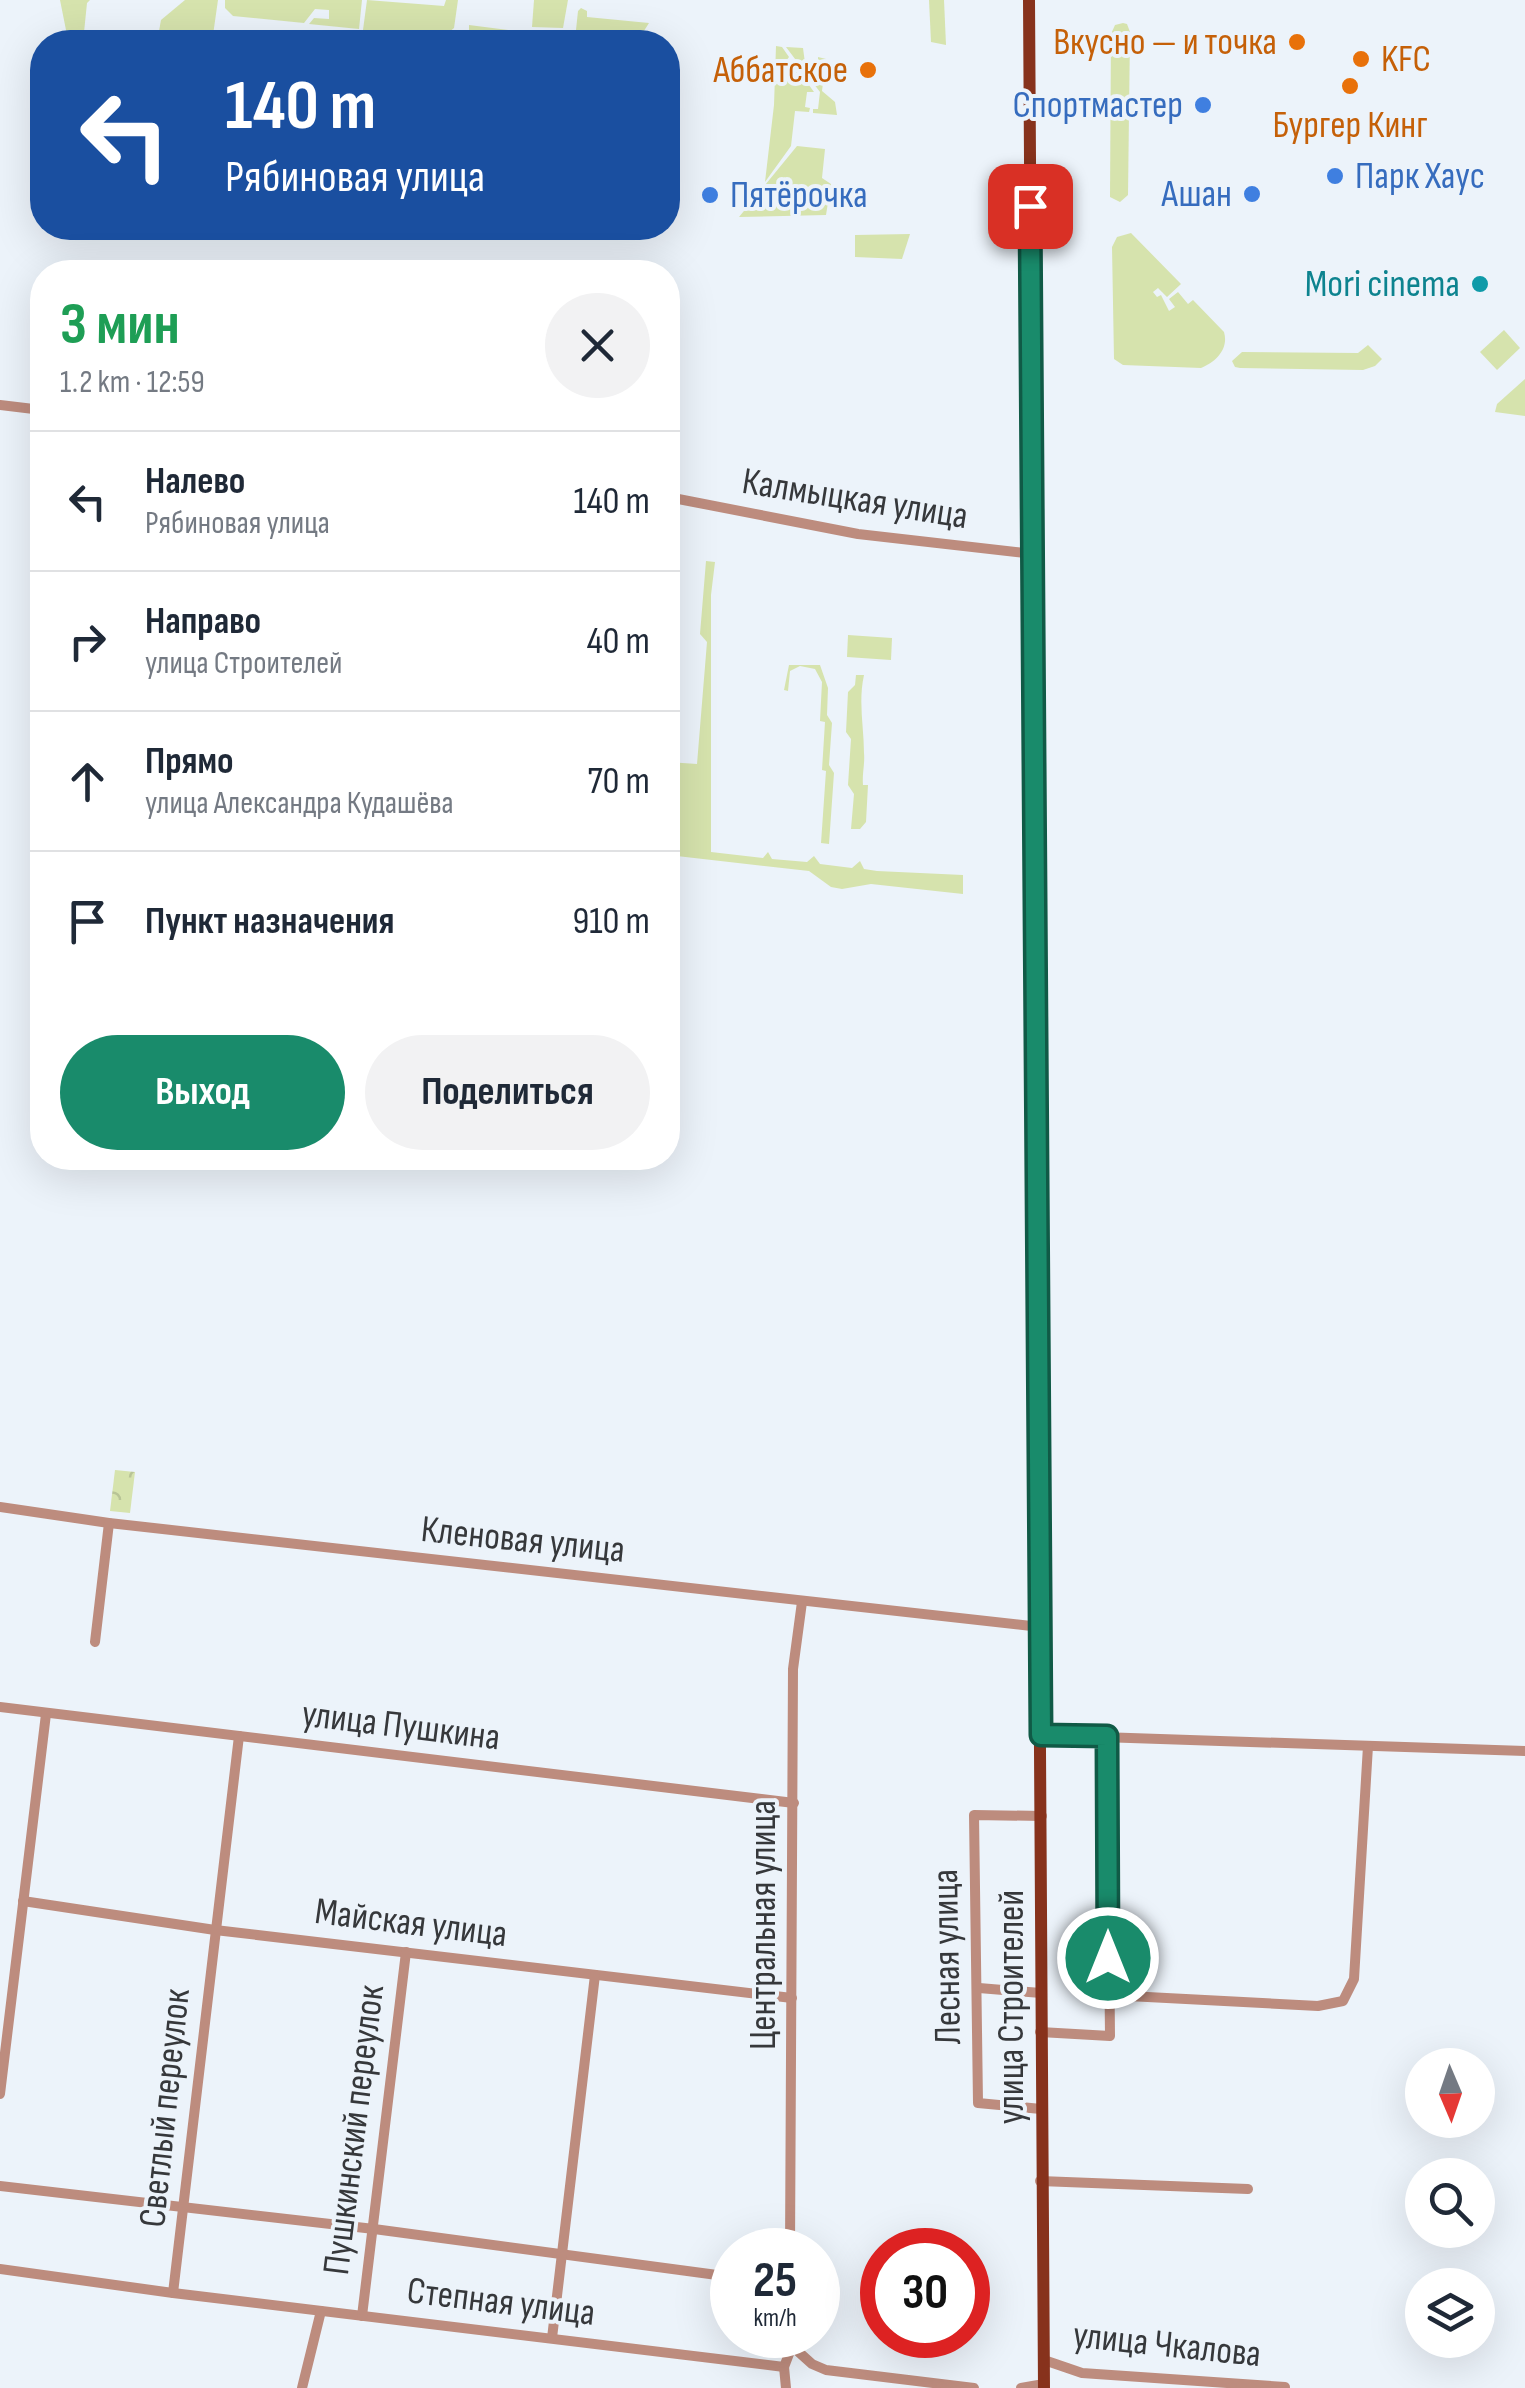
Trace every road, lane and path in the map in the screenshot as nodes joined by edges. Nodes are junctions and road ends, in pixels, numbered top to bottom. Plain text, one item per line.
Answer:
1 (1028, 0) edge
2 (0, 405) edge
3 (30, 409) edge
4 (680, 499) edge
5 (1034, 554) junction
6 (0, 1506) edge
7 (109, 1523) junction
8 (802, 1602) junction
9 (1040, 1626) junction
10 (95, 1642) dead end
11 (0, 1707) edge
12 (46, 1714) junction
13 (1041, 1735) junction
14 (239, 1736) junction
15 (1107, 1736) junction
16 (1368, 1746) junction
17 (1525, 1751) edge
18 (794, 1804) junction
19 (1042, 1816) junction
20 (23, 1901) junction
21 (215, 1930) junction
22 (406, 1952) junction
23 (595, 1974) junction
24 (978, 1988) junction
25 (1040, 1993) junction
26 (1109, 1995) junction
27 (792, 1998) junction
28 (1040, 2032) junction
29 (0, 2094) edge
30 (1041, 2110) junction
31 (1040, 2181) junction
32 (0, 2186) edge
33 (1248, 2188) dead end
34 (185, 2210) junction
35 (790, 2228) edge
36 (374, 2230) junction
37 (560, 2255) junction
38 (0, 2269) edge
39 (710, 2274) edge
40 (173, 2293) junction
41 (322, 2310) junction
42 (362, 2316) junction
43 (552, 2338) junction
44 (787, 2358) edge
45 (807, 2358) edge
46 (1044, 2360) junction
47 (784, 2367) junction
48 (871, 2382) edge
49 (1044, 2386) edge
50 (1285, 2386) edge
51 (302, 2388) edge
52 (786, 2388) edge
53 (974, 2388) edge
54 (1021, 2388) edge

1 - 5 main road, улица Строителей
2 - 3 street
4 - 5 street, Калмыцкая улица
5 - 9 main road, улица Строителей
6 - 7 street, Кленовая улица
7 - 8 street, Кленовая улица
7 - 10 street
8 - 9 street, Кленовая улица
8 - 18 street, Центральная улица
9 - 13 main road, улица Строителей
11 - 12 street, улица Пушкина
12 - 14 street, улица Пушкина
12 - 20 street
13 - 15 street
13 - 19 main road, улица Строителей
14 - 18 street, улица Пушкина
14 - 21 street, Светлый переулок
15 - 16 street
15 - 26 street
16 - 17 street
16 - 26 street
18 - 27 street, Центральная улица
19 - 24 street, Лесная улица
19 - 25 main road, улица Строителей
20 - 21 street, Майская улица
20 - 29 street
21 - 22 street, Майская улица
21 - 34 street, Светлый переулок
22 - 23 street, Майская улица
22 - 36 street, Пушкинский переулок
23 - 27 street, Майская улица
23 - 37 street
24 - 25 street
24 - 30 street, Лесная улица
25 - 28 main road, улица Строителей
26 - 28 street
27 - 35 street, Центральная улица
28 - 30 main road, улица Строителей
30 - 31 main road, улица Строителей
31 - 33 street
31 - 46 main road, улица Строителей
32 - 34 street
34 - 36 street
34 - 40 street, Светлый переулок
36 - 37 street
36 - 42 street, Пушкинский переулок
37 - 39 street
37 - 43 street
38 - 40 street, Степная улица
40 - 41 street, Степная улица
41 - 42 street, Степная улица
41 - 51 street
42 - 43 street, Степная улица
43 - 47 street, Степная улица
44 - 47 street
45 - 48 street
46 - 49 main road, улица Строителей
46 - 50 street, улица Чкалова
47 - 52 street
48 - 53 street
49 - 54 street

